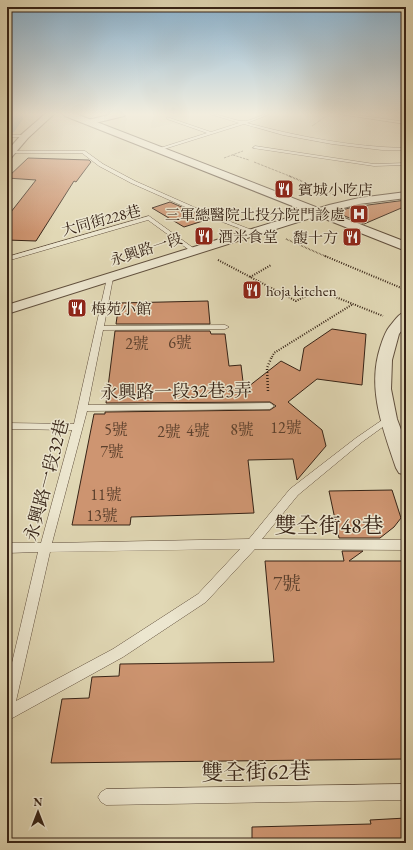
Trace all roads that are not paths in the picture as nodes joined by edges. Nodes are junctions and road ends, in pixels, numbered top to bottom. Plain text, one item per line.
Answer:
1 (10, 154) edge
2 (22, 154) edge
3 (85, 154) edge
4 (171, 154) edge
5 (297, 154) edge
6 (406, 164) edge
7 (406, 195) edge
8 (318, 212) junction
9 (259, 230) junction
10 (406, 247) edge
11 (197, 250) junction
12 (7, 259) edge
13 (110, 278) junction
14 (7, 310) edge
15 (403, 320) edge
16 (225, 327) dead end
17 (100, 328) junction
18 (270, 406) road end
19 (82, 408) junction
20 (388, 419) junction
21 (7, 426) edge
22 (78, 427) junction
23 (406, 468) edge
24 (252, 544) junction
25 (406, 545) edge
26 (7, 548) edge
27 (45, 548) junction
28 (7, 714) edge
29 (406, 792) edge
30 (106, 796) dead end

1 - 2 lane
3 - 9 lane
4 - 8 street
5 - 6 lane
7 - 8 street, 永興路一段
8 - 9 street, 永興路一段
8 - 10 street
9 - 11 street, 永興路一段
11 - 12 lane, 大同街228巷
11 - 13 street, 永興路一段
13 - 14 street, 永興路一段
13 - 17 lane, 永興路一段32巷
15 - 20 street
16 - 17 lane
17 - 19 lane, 永興路一段32巷
18 - 19 lane, 永興路一段32巷3弄
19 - 22 lane, 永興路一段32巷
20 - 23 street
20 - 24 lane
21 - 22 lane
22 - 27 lane, 永興路一段32巷
24 - 25 lane, 雙全街48巷
24 - 27 lane, 雙全街48巷
24 - 28 lane
26 - 27 lane, 雙全街48巷
27 - 28 lane, 永興路一段32巷
29 - 30 lane, 雙全街62巷

